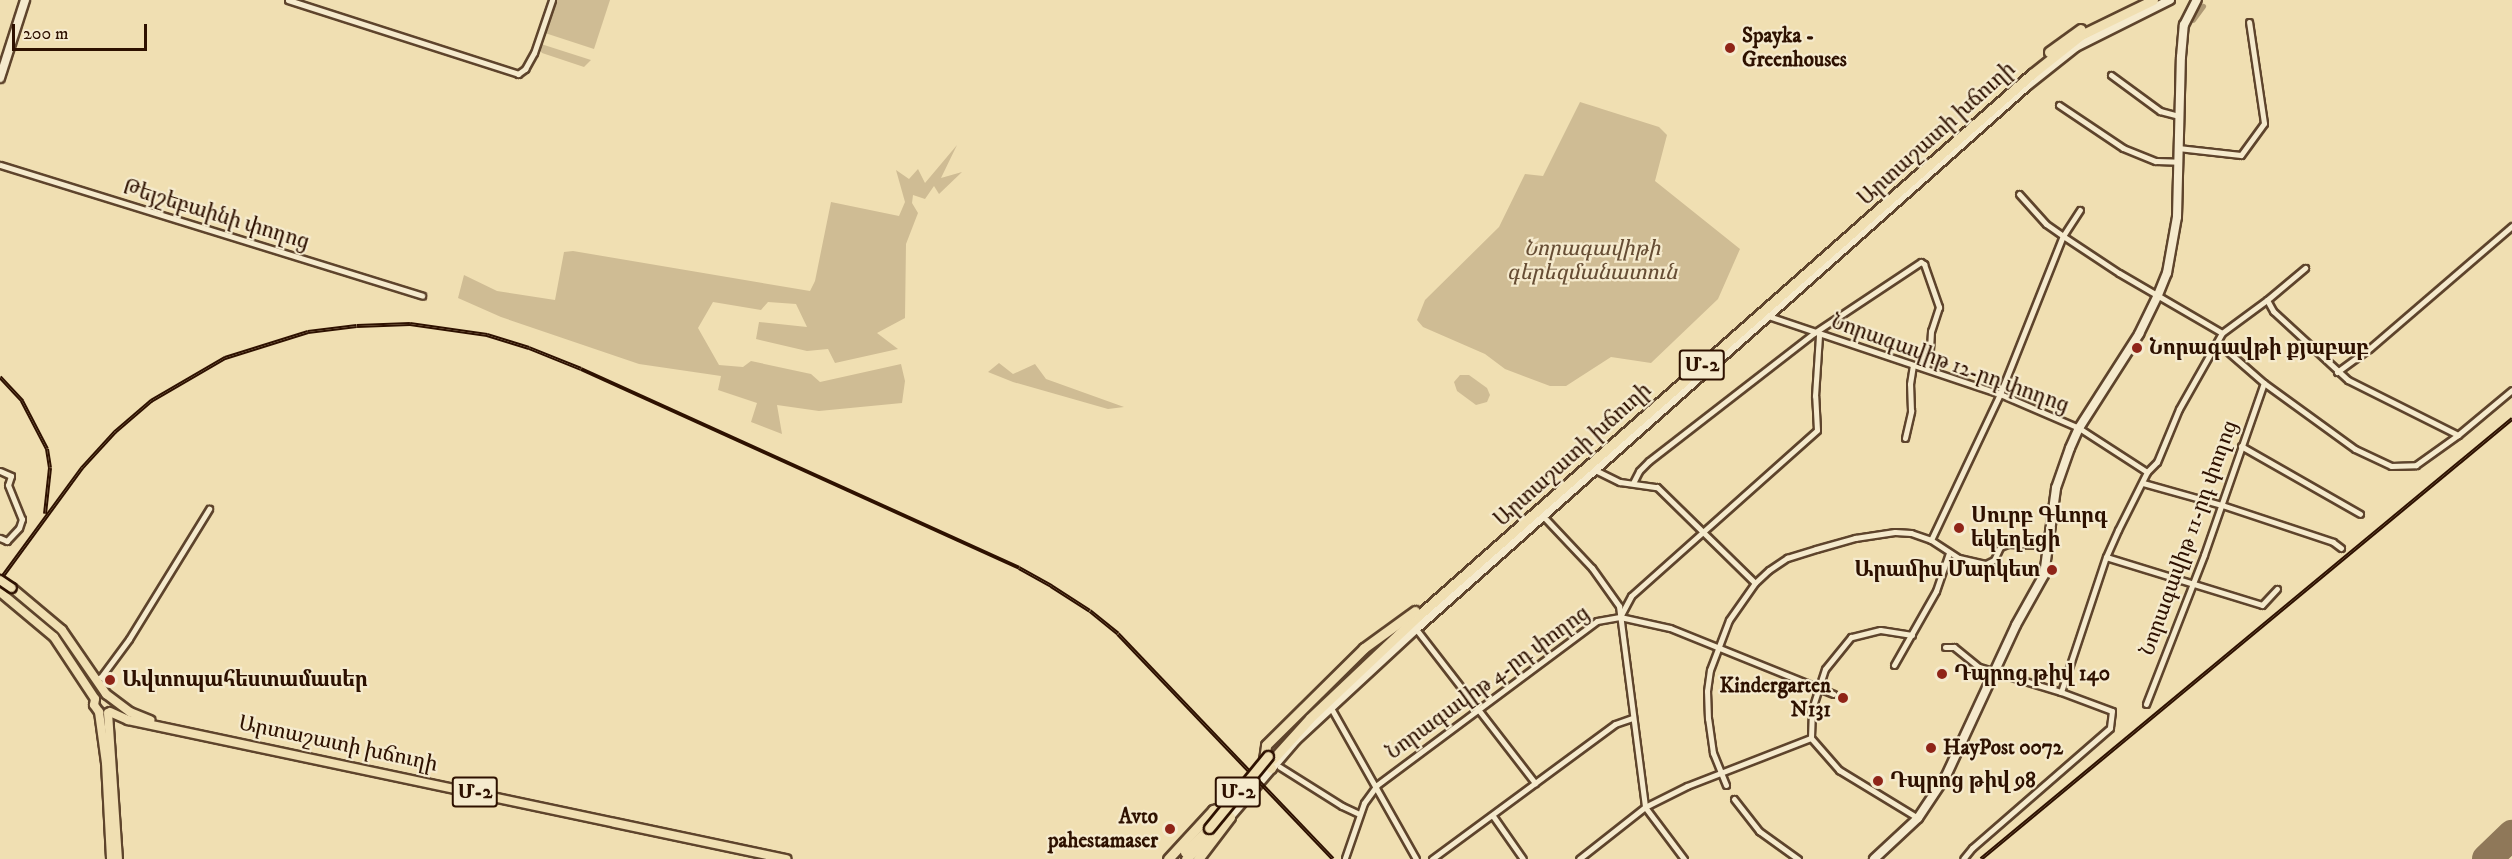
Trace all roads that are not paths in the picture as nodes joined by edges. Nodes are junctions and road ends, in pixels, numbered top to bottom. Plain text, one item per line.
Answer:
1 (25, 0) edge
2 (288, 0) edge
3 (552, 0) edge
4 (2140, 0) edge
5 (2153, 0) edge
6 (2170, 0) edge
7 (2192, 0) edge
8 (2197, 0) edge
9 (2192, 9) junction
10 (2249, 22) dead end
11 (2111, 75) dead end
12 (0, 78) edge
13 (2059, 105) dead end
14 (2179, 116) junction
15 (2178, 148) junction
16 (2179, 162) junction
17 (0, 165) edge
18 (2019, 194) dead end
19 (2080, 210) dead end
20 (2512, 226) edge
21 (2063, 236) junction
22 (2305, 268) dead end
23 (2158, 295) junction
24 (422, 296) dead end
25 (2267, 300) junction
26 (1768, 316) junction
27 (2222, 333) junction
28 (1816, 334) junction
29 (2218, 343) junction
30 (1913, 365) junction
31 (1926, 368) junction
32 (2337, 372) junction
33 (2264, 383) junction
34 (2512, 390) edge
35 (2000, 394) junction
36 (2079, 428) junction
37 (2458, 435) junction
38 (1905, 438) dead end
39 (2241, 446) junction
40 (1593, 470) junction
41 (0, 471) edge
42 (2147, 472) junction
43 (1633, 483) junction
44 (2143, 483) junction
45 (2222, 505) junction
46 (209, 509) dead end
47 (2360, 514) dead end
48 (1542, 515) junction
49 (1702, 531) junction
50 (0, 538) edge
51 (1931, 540) junction
52 (2048, 545) junction
53 (2341, 548) dead end
54 (1949, 553) junction
55 (2106, 557) junction
56 (0, 580) edge
57 (1755, 583) junction
58 (2193, 583) junction
59 (2277, 589) dead end
60 (4, 594) edge
61 (1620, 617) junction
62 (1416, 628) junction
63 (1912, 635) junction
64 (1717, 646) junction
65 (1944, 647) dead end
66 (1894, 665) dead end
67 (1994, 670) junction
68 (96, 679) junction
69 (1818, 687) junction
70 (2061, 692) junction
71 (106, 694) junction
72 (1833, 694) dead end
73 (95, 699) junction
74 (114, 701) junction
75 (2146, 704) dead end
76 (1331, 708) junction
77 (1479, 710) junction
78 (105, 712) junction
79 (1632, 718) junction
80 (164, 726) junction
81 (1811, 738) junction
82 (1273, 763) junction
83 (1720, 773) junction
84 (1535, 783) junction
85 (1377, 785) junction
86 (1726, 785) dead end
87 (1734, 799) dead end
88 (1645, 807) junction
89 (1359, 814) junction
90 (1493, 816) junction
91 (1230, 817) junction
92 (1918, 818) junction
93 (1211, 829) junction
94 (1345, 858) edge
95 (111, 859) edge
96 (117, 859) edge
97 (786, 859) edge
98 (1168, 859) edge
99 (1177, 859) edge
100 (1186, 859) edge
101 (1198, 859) edge
102 (1416, 859) edge
103 (1432, 859) edge
104 (1523, 859) edge
105 (1579, 859) edge
106 (1684, 859) edge
107 (1798, 859) edge
108 (1874, 859) edge
109 (1963, 859) edge

1 - 12 street
2 - 3 street
4 - 82 highway, Արտաշատի խճուղի / Մ-2
5 - 82 highway, Արտաշատի խճուղի / Մ-2
6 - 26 street, Արտաշատի խճուղի
7 - 9 street
8 - 9 street
9 - 14 street
10 - 15 street
11 - 14 street
13 - 16 street
14 - 15 street
15 - 16 street
16 - 23 street
17 - 24 street, Թեյշեբաինի փողոց
18 - 21 street
19 - 21 street
20 - 32 street
21 - 23 street
21 - 35 street
22 - 25 street
23 - 27 street
23 - 36 street
25 - 27 street
25 - 32 street
26 - 28 street, Նորագավիթ 12-րդ փողոց
26 - 40 street, Արտաշատի խճուղի
27 - 29 street
28 - 30 street, Նորագավիթ 12-րդ փողոց
28 - 31 street
28 - 43 street
28 - 49 street
29 - 33 street
29 - 42 street
30 - 31 street, Նորագավիթ 12-րդ փողոց
30 - 38 street
31 - 35 street, Նորագավիթ 12-րդ փողոց
32 - 37 street
33 - 37 street
33 - 39 street, Նորագավիթ 11-րդ փողոց
34 - 37 street
35 - 36 street, Նորագավիթ 12-րդ փողոց
35 - 51 street
36 - 42 street, Նորագավիթ 12-րդ փողոց
36 - 52 street
39 - 45 street, Նորագավիթ 11-րդ փողոց
39 - 47 street
40 - 43 street
40 - 48 street, Արտաշատի խճուղի
41 - 50 street
42 - 44 street
43 - 49 street
44 - 45 street
44 - 55 street
45 - 53 street
45 - 58 street, Նորագավիթ 11-րդ փողոց
46 - 68 street
48 - 61 street
48 - 62 street, Արտաշատի խճուղի
49 - 57 street
49 - 61 street
51 - 54 street
51 - 57 street
52 - 54 street
52 - 67 street
54 - 63 street
55 - 58 street
55 - 70 street
56 - 68 main road, bridge
57 - 64 street
58 - 59 street
58 - 75 street, Նորագավիթ 11-րդ փողոց
60 - 73 main road
61 - 64 street, Նորագավիթ 4-րդ փողոց
61 - 77 street, Նորագավիթ 4-րդ փողոց
61 - 79 street
62 - 76 street, Արտաշատի խճուղի
62 - 77 street
63 - 66 street
63 - 69 street
64 - 69 street, Նորագավիթ 4-րդ փողոց
64 - 83 street
65 - 67 street
67 - 70 street
67 - 92 street
68 - 71 main road
69 - 72 street, Նորագավիթ 4-րդ փողոց
69 - 81 street
70 - 109 street
71 - 73 main road
71 - 74 main road, Մ-2
73 - 78 main road
74 - 78 main road
74 - 80 main road, Արտաշատի խճուղի / Մ-2
76 - 82 street, Արտաշատի խճուղի
76 - 85 street
77 - 84 street
77 - 85 street, Նորագավիթ 4-րդ փողոց
78 - 80 main road, Արտաշատի խճուղի / Մ-2
78 - 95 main road
78 - 96 main road
79 - 84 street
79 - 88 street
80 - 97 main road, Արտաշատի խճուղի / Մ-2
81 - 83 street
81 - 92 street
82 - 89 street
82 - 91 street
82 - 93 highway, Արտաշատի խճուղի / Մ-2, bridge
83 - 86 street
83 - 88 street
84 - 90 street
85 - 89 street, Նորագավիթ 4-րդ փողոց
85 - 102 street
87 - 107 street
88 - 105 street
88 - 106 street
89 - 94 street, Նորագավիթ 4-րդ փողոց
90 - 103 street
90 - 104 street
91 - 98 highway
91 - 101 highway
92 - 108 street
93 - 99 highway, Արտաշատի խճուղի / Մ-2
93 - 100 highway, Արտաշատի խճուղի / Մ-2

